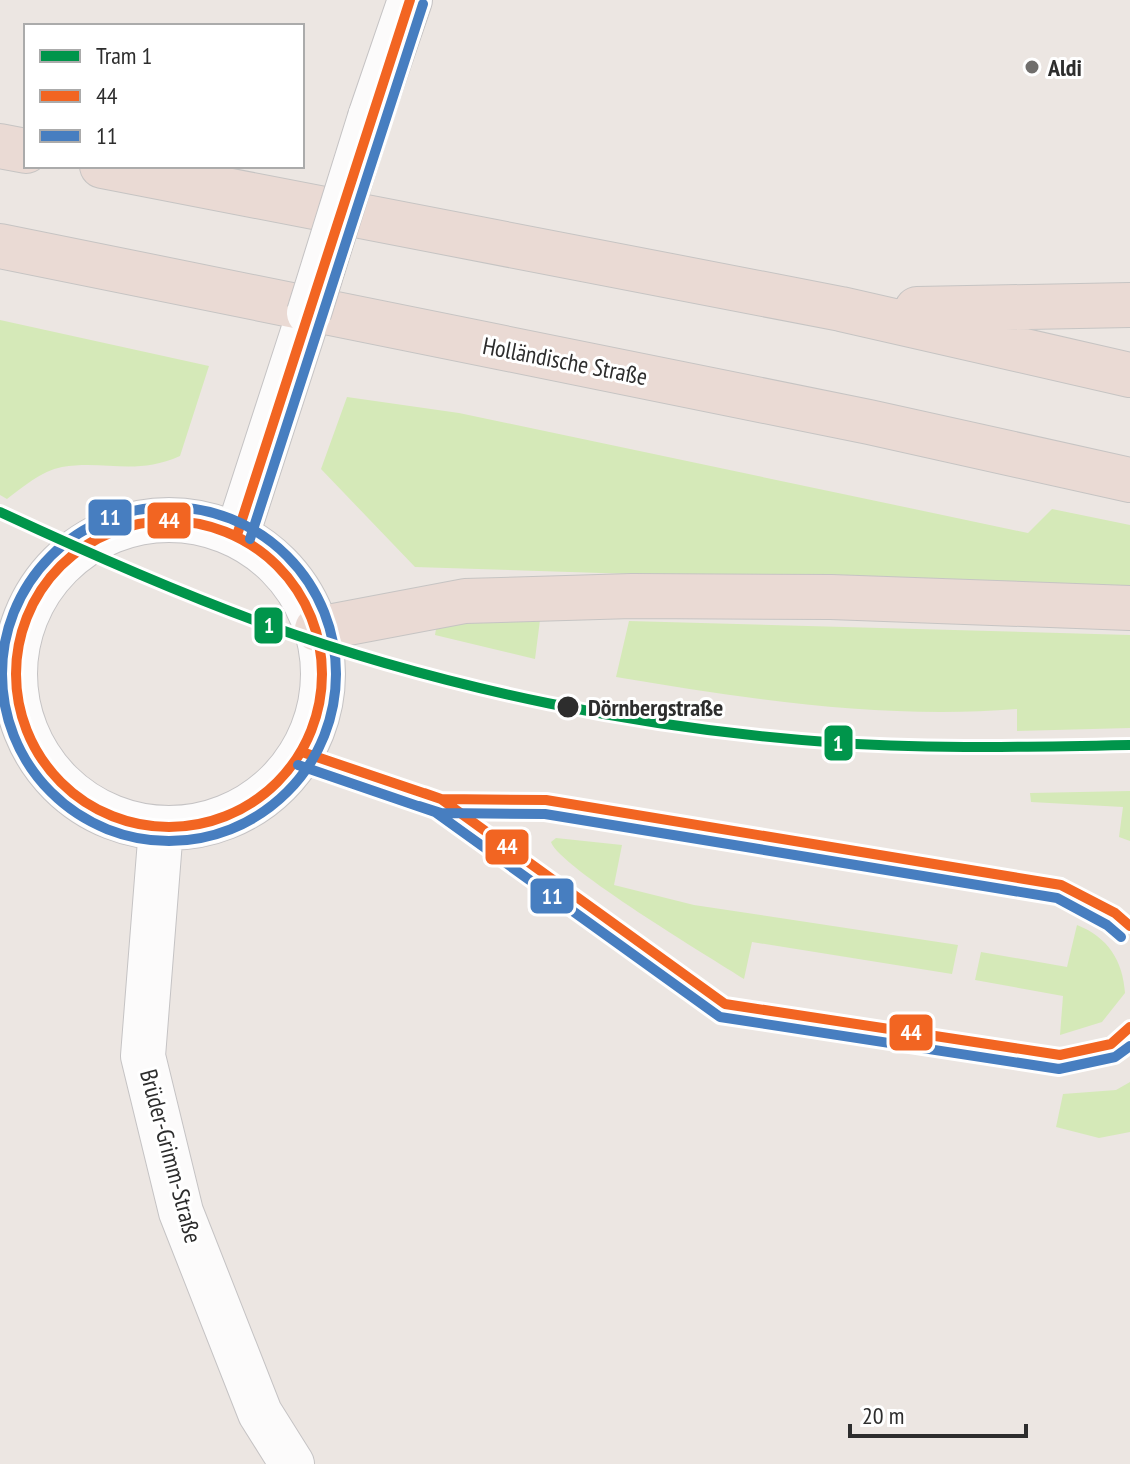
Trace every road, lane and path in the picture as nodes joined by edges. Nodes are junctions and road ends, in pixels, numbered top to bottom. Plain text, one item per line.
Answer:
1 (410, 0) edge
2 (0, 146) edge
3 (24, 151) edge
4 (112, 168) edge
5 (0, 246) edge
6 (1130, 305) edge
7 (841, 309) junction
8 (1130, 375) edge
9 (1130, 480) edge
10 (237, 535) junction
11 (1130, 608) edge
12 (13, 610) edge
13 (317, 629) junction
14 (14, 725) edge
15 (161, 828) junction
16 (292, 1464) edge

1 - 10 street, bridge
2 - 3 highway
4 - 7 highway
5 - 9 highway, Holländische Straße
6 - 7 highway
7 - 8 highway
10 - 12 street
10 - 13 street
11 - 13 highway
12 - 14 street
13 - 15 street
14 - 15 street
15 - 16 street, Brüder-Grimm-Straße

